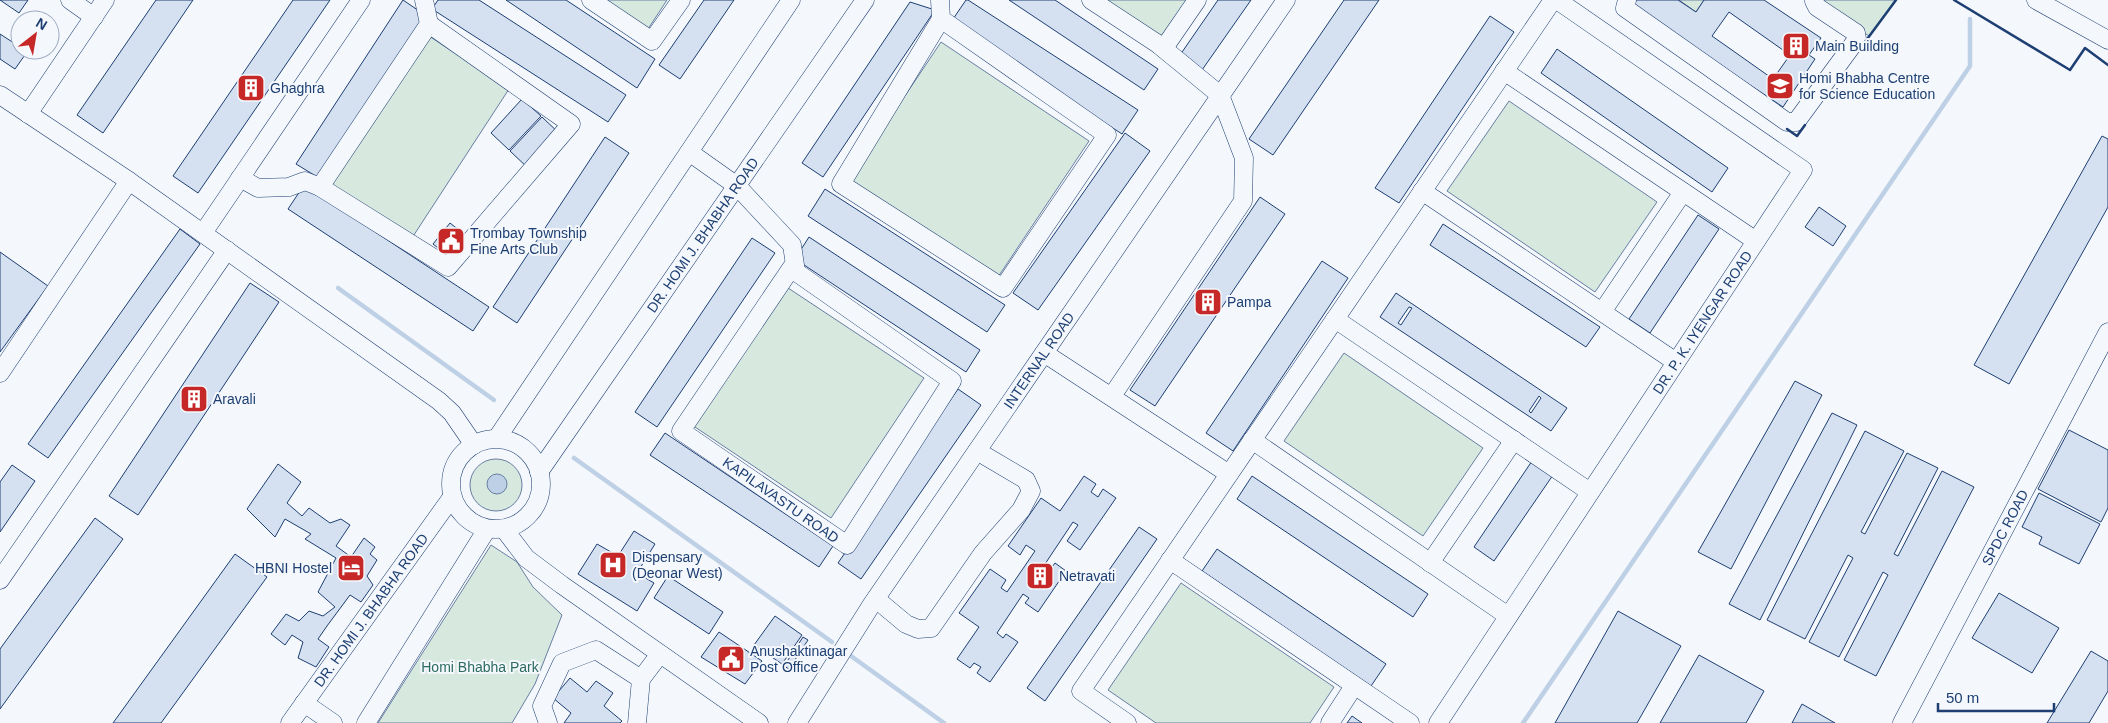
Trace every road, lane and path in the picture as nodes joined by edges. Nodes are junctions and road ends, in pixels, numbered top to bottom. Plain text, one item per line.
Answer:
1 (70, 0) edge
2 (105, 0) edge
3 (361, 0) edge
4 (424, 0) edge
5 (591, 0) edge
6 (681, 0) edge
7 (791, 0) edge
8 (866, 0) edge
9 (940, 0) edge
10 (1091, 0) edge
11 (1197, 0) edge
12 (1286, 0) edge
13 (1553, 0) edge
14 (1557, 0) edge
15 (1627, 0) edge
16 (1813, 0) edge
17 (2036, 0) edge
18 (94, 17) junction
19 (940, 19) junction
20 (429, 24) junction
21 (2108, 40) edge
22 (1159, 44) junction
23 (1504, 71) junction
24 (0, 95) edge
25 (1220, 95) junction
26 (28, 114) junction
27 (689, 152) junction
28 (240, 178) junction
29 (129, 181) junction
30 (737, 186) junction
31 (320, 187) junction
32 (1422, 191) junction
33 (1683, 192) junction
34 (203, 233) junction
35 (1756, 241) junction
36 (227, 250) junction
37 (794, 264) junction
38 (1602, 312) junction
39 (1335, 319) junction
40 (2108, 332) edge
41 (1044, 353) junction
42 (1676, 362) junction
43 (0, 373) edge
44 (1112, 396) junction
45 (497, 438) junction
46 (1252, 440) junction
47 (1514, 440) junction
48 (474, 444) junction
49 (976, 452) junction
50 (539, 472) junction
51 (1229, 474) junction
52 (1590, 492) junction
53 (452, 497) junction
54 (495, 529) junction
55 (1170, 560) junction
56 (1430, 563) junction
57 (0, 580) edge
58 (876, 599) junction
59 (1508, 616) junction
60 (660, 654) junction
61 (641, 679) junction
62 (1354, 686) junction
63 (304, 703) junction
64 (290, 723) edge
65 (333, 723) edge
66 (366, 723) edge
67 (548, 723) edge
68 (637, 723) edge
69 (759, 723) edge
70 (797, 723) edge
71 (1128, 723) edge
72 (1330, 723) edge
73 (1410, 723) edge
74 (1438, 723) edge
75 (1902, 723) edge

1 - 18 street
2 - 18 street
3 - 28 street
4 - 20 street
5 - 6 street
7 - 27 street
8 - 30 street, DR. HOMI J. BHABHA ROAD
9 - 19 street
10 - 22 street
11 - 22 street
12 - 25 street, INTERNAL ROAD
13 - 23 street
14 - 35 street, DR. P. K. IYENGAR ROAD
15 - 16 street
17 - 21 street
18 - 26 street
19 - 19 street
20 - 31 street
20 - 31 street
22 - 25 street
23 - 32 street
23 - 33 street
24 - 26 street
25 - 41 street, INTERNAL ROAD
25 - 44 street
26 - 29 street
27 - 30 street, KAPILAVASTU ROAD
27 - 45 street
28 - 31 street
28 - 34 street
29 - 34 street
29 - 43 street
30 - 37 street, KAPILAVASTU ROAD
30 - 50 street, DR. HOMI J. BHABHA ROAD
32 - 38 street
32 - 39 street
33 - 35 street
33 - 38 street
34 - 36 street
35 - 42 street, DR. P. K. IYENGAR ROAD
36 - 48 street
36 - 57 street
37 - 37 street, KAPILAVASTU ROAD
38 - 42 street
39 - 46 street
39 - 47 street
40 - 75 street, SPDC ROAD
41 - 44 street
41 - 49 street, INTERNAL ROAD
42 - 52 street, DR. P. K. IYENGAR ROAD
44 - 51 street
45 - 48 street
45 - 50 street
46 - 51 street
46 - 56 street
47 - 52 street
47 - 56 street
48 - 53 street
49 - 58 street, INTERNAL ROAD
49 - 58 street
50 - 54 street
51 - 55 street
52 - 59 street, DR. P. K. IYENGAR ROAD
53 - 54 street
53 - 63 street, DR. HOMI J. BHABHA ROAD
54 - 60 street
54 - 66 street
55 - 62 street
55 - 71 street
56 - 59 street
58 - 70 street, INTERNAL ROAD
59 - 74 street, DR. P. K. IYENGAR ROAD
60 - 61 street
60 - 69 street
61 - 67 street
61 - 68 street
62 - 72 street
62 - 73 street
63 - 64 street, DR. HOMI J. BHABHA ROAD
63 - 65 street

